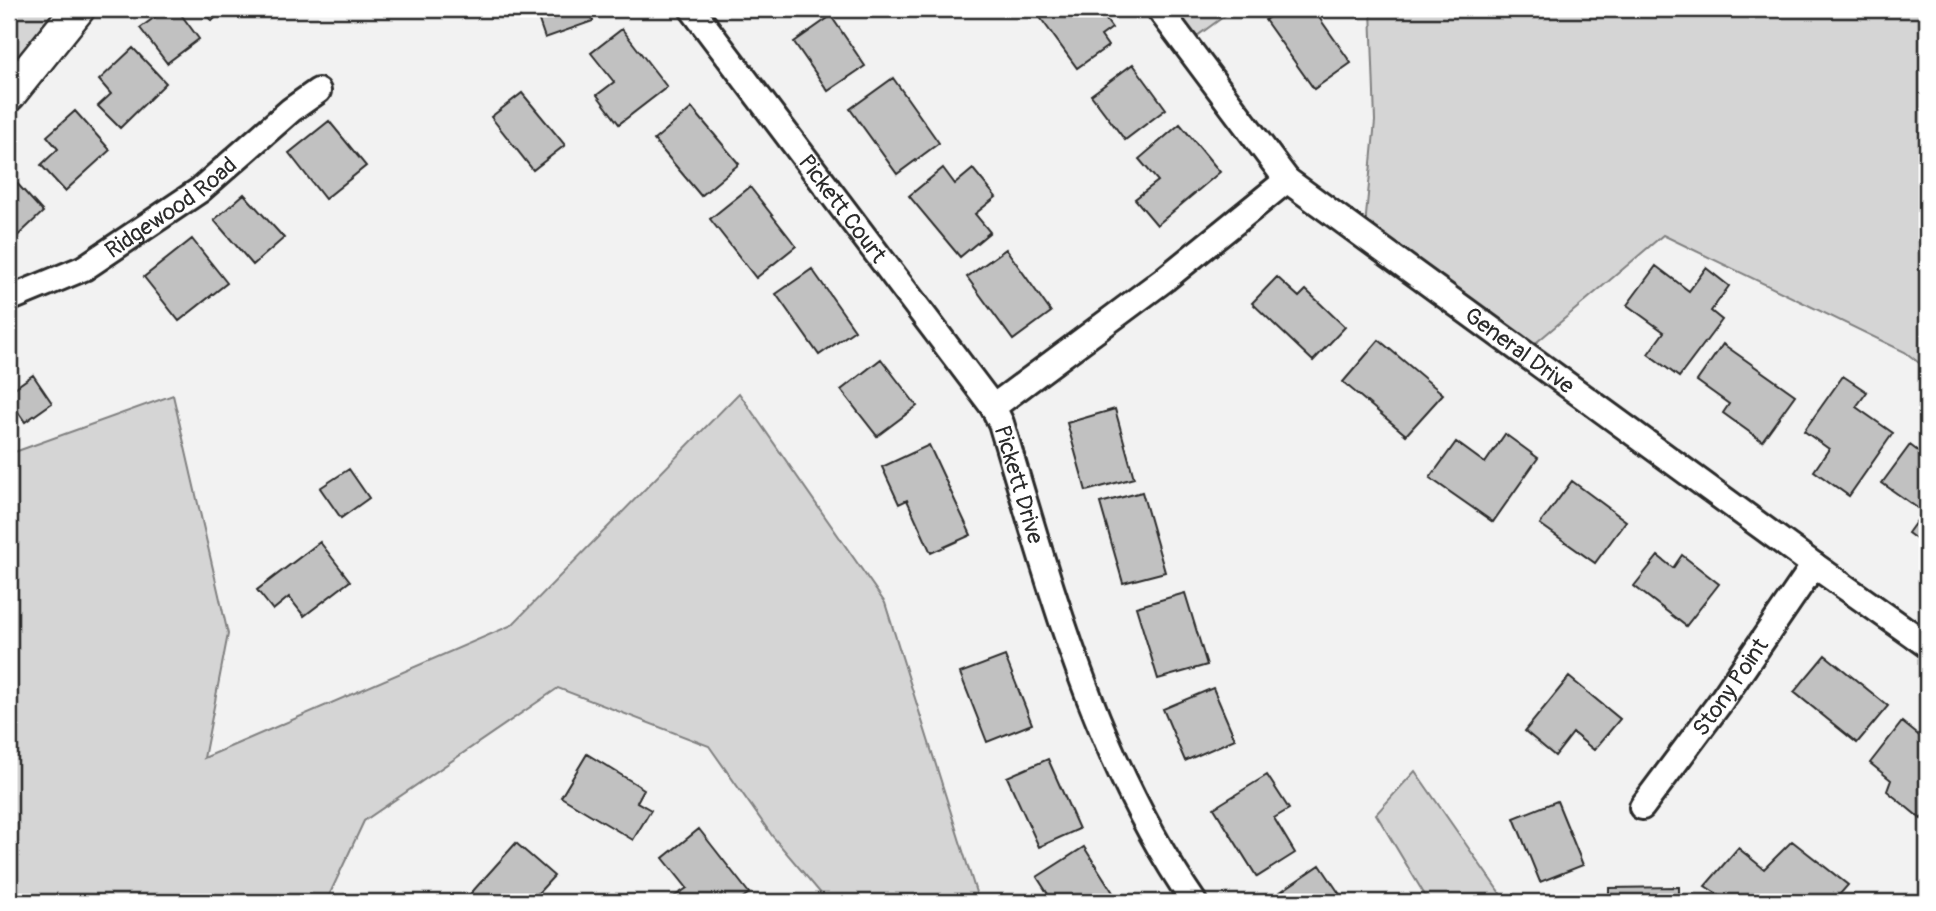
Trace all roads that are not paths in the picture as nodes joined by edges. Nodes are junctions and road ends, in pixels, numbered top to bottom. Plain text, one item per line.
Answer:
1 (78, 9) edge
2 (692, 9) edge
3 (1159, 9) edge
4 (318, 91) dead end
5 (9, 95) edge
6 (1287, 180) junction
7 (9, 299) edge
8 (993, 407) junction
9 (1814, 565) junction
10 (1927, 645) edge
11 (1642, 807) dead end
12 (1194, 902) edge

1 - 5 street
2 - 8 street, Pickett Court
3 - 6 street, General Drive
4 - 7 street, Ridgewood Road
6 - 8 street, Pickett Drive
6 - 9 street, General Drive
8 - 12 street, Pickett Drive
9 - 10 street, General Drive
9 - 11 street, Stony Point

